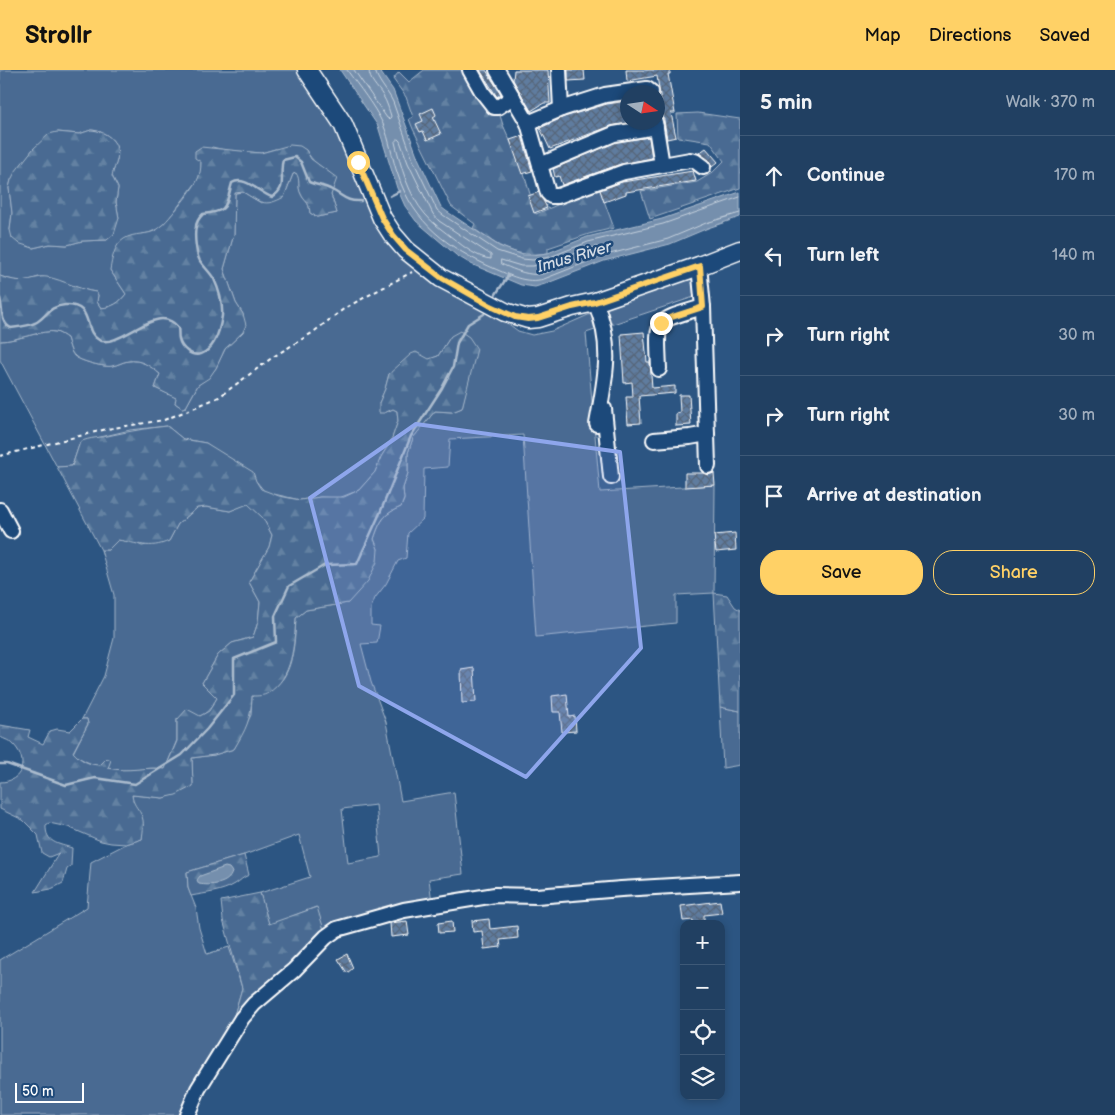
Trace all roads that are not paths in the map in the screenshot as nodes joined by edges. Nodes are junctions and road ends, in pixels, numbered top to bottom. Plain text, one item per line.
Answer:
1 (307, 70) edge
2 (470, 70) edge
3 (497, 70) edge
4 (559, 70) edge
5 (620, 93) edge
6 (513, 97) junction
7 (561, 108) junction
8 (528, 123) junction
9 (633, 130) edge
10 (657, 130) edge
11 (540, 165) junction
12 (662, 165) junction
13 (703, 167) dead end
14 (740, 250) edge
15 (700, 266) junction
16 (595, 302) junction
17 (703, 307) junction
18 (659, 369) dead end
19 (601, 399) junction
20 (597, 424) dead end
21 (707, 434) junction
22 (654, 440) dead end
23 (708, 466) dead end
24 (611, 477) dead end
25 (0, 510) edge
26 (12, 531) dead end
27 (740, 882) edge
28 (187, 1115) edge

1 - 16 main road
2 - 6 street
3 - 6 street
4 - 7 street
5 - 7 street
6 - 8 street
7 - 8 street
8 - 11 street
9 - 11 street
10 - 12 street
11 - 12 street
12 - 13 street
14 - 15 main road
15 - 16 main road
15 - 17 street
16 - 19 street
17 - 18 street
17 - 21 street
19 - 20 street
19 - 24 street
21 - 22 street
21 - 23 street
25 - 26 street
27 - 28 street

